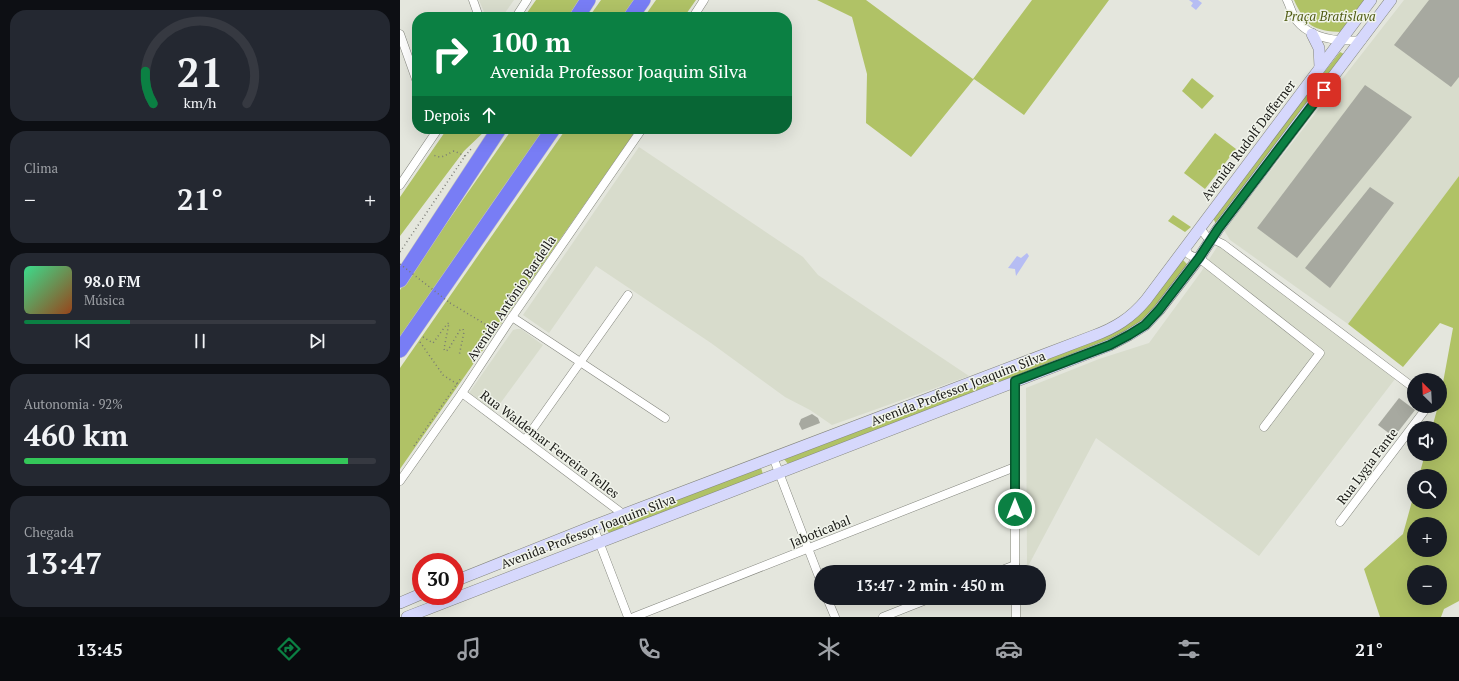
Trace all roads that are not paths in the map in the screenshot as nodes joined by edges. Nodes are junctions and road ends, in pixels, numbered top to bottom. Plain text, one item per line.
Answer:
1 (473, 0) edge
2 (527, 0) edge
3 (588, 0) edge
4 (643, 0) edge
5 (704, 0) edge
6 (1287, 0) edge
7 (1370, 0) edge
8 (1386, 2) edge
9 (477, 12) edge
10 (519, 12) edge
11 (580, 12) edge
12 (635, 12) edge
13 (696, 12) edge
14 (400, 34) edge
15 (1312, 34) junction
16 (1362, 40) junction
17 (1340, 41) junction
18 (1320, 67) junction
19 (412, 68) edge
20 (434, 134) edge
21 (496, 134) edge
22 (550, 134) edge
23 (639, 134) edge
24 (400, 185) edge
25 (1204, 225) junction
26 (1214, 235) junction
27 (1186, 248) junction
28 (1199, 258) junction
29 (400, 280) edge
30 (628, 295) dead end
31 (1136, 311) joint
32 (512, 317) junction
33 (400, 350) edge
34 (580, 361) junction
35 (1015, 381) junction
36 (1407, 383) edge
37 (462, 393) junction
38 (1423, 413) edge
39 (665, 418) dead end
40 (1264, 427) dead end
41 (525, 440) junction
42 (772, 457) junction
43 (1015, 467) junction
44 (778, 472) junction
45 (400, 482) edge
46 (623, 514) junction
47 (1340, 522) dead end
48 (593, 526) junction
49 (599, 542) junction
50 (808, 549) junction
51 (814, 565) edge
52 (1015, 565) edge
53 (464, 577) edge
54 (412, 598) edge
55 (400, 603) edge
56 (830, 605) edge
57 (913, 605) edge
58 (1016, 605) edge
59 (407, 617) edge
60 (628, 617) edge
61 (634, 617) edge
62 (835, 617) edge
63 (883, 617) edge
64 (1016, 617) edge

1 - 9 street
2 - 10 street
3 - 11 highway
4 - 12 highway
5 - 13 street
6 - 15 street
7 - 17 main road, Avenida Rudolf Dafferner
8 - 16 main road
14 - 19 street
15 - 17 street
15 - 18 main road
16 - 17 street
16 - 26 main road
17 - 18 main road, Avenida Rudolf Dafferner
18 - 25 main road, Avenida Rudolf Dafferner
20 - 24 street
21 - 29 highway
22 - 33 highway
23 - 32 street, Avenida Antônio Bardella
25 - 26 street, Avenida Rudolf Dafferner
25 - 27 main road, Avenida Rudolf Dafferner
26 - 28 main road
26 - 36 street, Avenida Rudolf Dafferner
27 - 28 street
27 - 31 main road, Avenida Rudolf Dafferner
28 - 35 main road, Avenida Professor Joaquim Silva
28 - 40 street
30 - 34 street
31 - 42 main road, Avenida Professor Joaquim Silva
32 - 34 street
32 - 37 street, Avenida Antônio Bardella
34 - 39 street
34 - 41 street
35 - 43 street
35 - 44 main road, Avenida Professor Joaquim Silva
37 - 41 street, Rua Waldemar Ferreira Telles
37 - 45 street, Avenida Antônio Bardella
38 - 47 street, Rua Lygia Fante
41 - 46 street, Rua Waldemar Ferreira Telles
42 - 44 street
42 - 46 main road, Avenida Professor Joaquim Silva
43 - 50 street, Jaboticabal
43 - 52 street
44 - 49 main road, Avenida Professor Joaquim Silva
44 - 50 street
46 - 48 main road, Avenida Professor Joaquim Silva
48 - 49 street
48 - 53 main road, Avenida Professor Joaquim Silva
49 - 59 main road, Avenida Professor Joaquim Silva
49 - 60 street
50 - 51 street
50 - 61 street, Jaboticabal
54 - 55 main road
56 - 62 street
57 - 63 street
58 - 64 street

